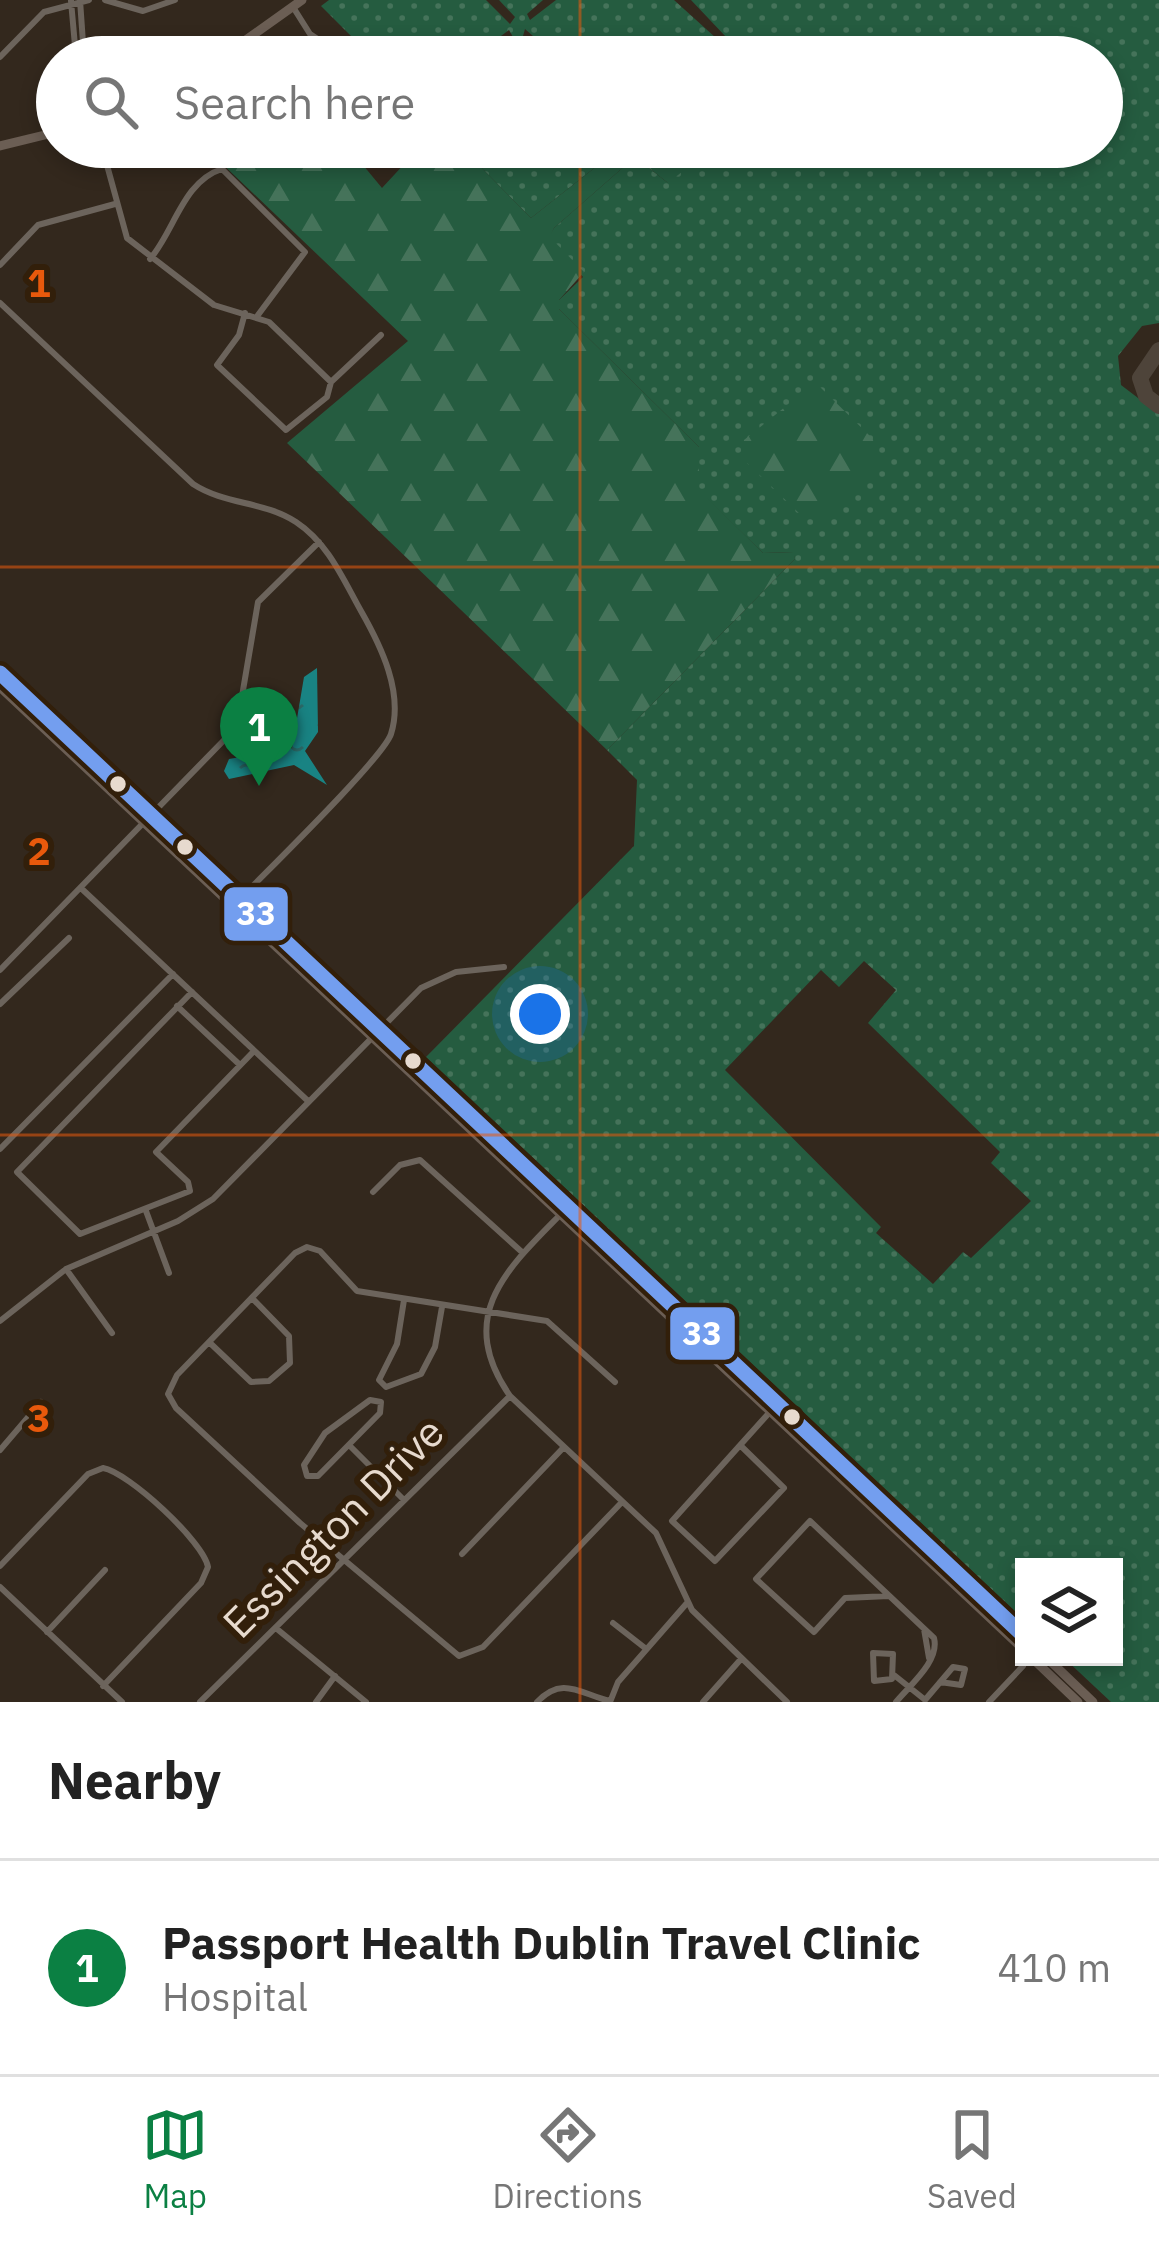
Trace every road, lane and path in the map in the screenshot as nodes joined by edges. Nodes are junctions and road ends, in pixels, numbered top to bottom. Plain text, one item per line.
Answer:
1 (89, 0) edge
2 (105, 0) edge
3 (175, 0) edge
4 (76, 1) edge
5 (294, 2) edge
6 (78, 36) edge
7 (250, 36) edge
8 (313, 36) edge
9 (0, 57) edge
10 (36, 137) edge
11 (0, 146) edge
12 (107, 168) edge
13 (115, 204) junction
14 (150, 259) junction
15 (0, 265) edge
16 (0, 303) edge
17 (245, 313) junction
18 (258, 315) junction
19 (381, 335) dead end
20 (331, 382) junction
21 (319, 542) junction
22 (0, 673) edge
23 (0, 687) edge
24 (150, 820) junction
25 (83, 890) junction
26 (241, 898) junction
27 (69, 938) dead end
28 (504, 967) dead end
29 (0, 970) edge
30 (173, 974) junction
31 (189, 989) junction
32 (0, 1004) edge
33 (177, 1006) junction
34 (376, 1033) junction
35 (254, 1051) junction
36 (241, 1065) junction
37 (309, 1102) junction
38 (0, 1149) edge
39 (374, 1192) dead end
40 (565, 1210) junction
41 (146, 1211) junction
42 (153, 1233) junction
43 (523, 1252) junction
44 (66, 1269) junction
45 (169, 1273) dead end
46 (251, 1298) junction
47 (404, 1300) junction
48 (442, 1307) junction
49 (488, 1314) junction
50 (0, 1321) edge
51 (112, 1333) dead end
52 (209, 1342) junction
53 (615, 1382) dead end
54 (510, 1396) junction
55 (41, 1402) dead end
56 (775, 1407) junction
57 (348, 1445) junction
58 (564, 1447) junction
59 (742, 1448) junction
60 (0, 1450) edge
61 (403, 1498) junction
62 (622, 1502) junction
63 (462, 1554) dead end
64 (345, 1557) junction
65 (0, 1567) edge
66 (105, 1570) dead end
67 (0, 1587) edge
68 (889, 1595) junction
69 (686, 1603) junction
70 (613, 1623) dead end
71 (276, 1628) junction
72 (1015, 1628) edge
73 (47, 1632) junction
74 (1015, 1641) edge
75 (645, 1648) junction
76 (741, 1658) junction
77 (1022, 1666) edge
78 (1033, 1666) edge
79 (1056, 1666) edge
80 (894, 1675) junction
81 (335, 1676) junction
82 (940, 1682) dead end
83 (103, 1686) junction
84 (909, 1686) junction
85 (610, 1701) edge
86 (926, 1701) edge
87 (122, 1702) edge
88 (200, 1702) edge
89 (316, 1702) edge
90 (366, 1702) edge
91 (537, 1702) edge
92 (703, 1702) edge
93 (787, 1702) edge
94 (896, 1702) edge
95 (989, 1702) edge
96 (1078, 1702) edge
97 (1094, 1702) edge

1 - 4 street
2 - 3 street
4 - 6 street
4 - 9 street
5 - 7 main road
5 - 8 street
10 - 11 main road
12 - 13 street
13 - 14 street
13 - 15 street
14 - 17 street
14 - 18 street
16 - 21 street
17 - 18 street
17 - 20 street
18 - 20 street
19 - 20 street
21 - 24 street
21 - 26 street
22 - 24 main road
23 - 24 main road
24 - 25 street
24 - 26 main road
24 - 34 main road
25 - 29 street
25 - 30 street
26 - 34 main road
27 - 32 street
28 - 34 street
30 - 31 street
30 - 38 street
31 - 33 street
31 - 35 street
33 - 36 street
33 - 41 street
34 - 37 street
34 - 40 main road
35 - 36 street
35 - 37 street
36 - 41 street
37 - 42 street
39 - 43 street
40 - 43 street
40 - 56 main road
41 - 42 street
42 - 44 street
42 - 45 street
43 - 49 street
44 - 50 street
44 - 51 street
46 - 47 street
46 - 52 street
46 - 52 street
47 - 48 street
47 - 48 street
48 - 49 street
49 - 53 street
49 - 54 street
52 - 64 street
54 - 58 street
54 - 61 street, Essington Drive
55 - 60 street
56 - 59 street
56 - 72 main road
56 - 74 main road
57 - 57 street
57 - 61 street
58 - 62 street
58 - 63 street
59 - 59 street
61 - 64 street, Essington Drive
62 - 64 street
62 - 69 street
64 - 71 street, Essington Drive
65 - 83 street
66 - 73 street
67 - 73 street
68 - 68 street
68 - 84 street
69 - 75 street
69 - 76 street
70 - 75 street
71 - 81 street
71 - 88 street, Essington Drive
73 - 83 street
75 - 85 street
76 - 92 street
76 - 93 street
77 - 95 street
78 - 96 main road
79 - 97 main road
80 - 80 street
80 - 84 street
81 - 89 street
81 - 90 street
82 - 86 street
83 - 87 street
84 - 86 street
84 - 94 street
85 - 91 street

